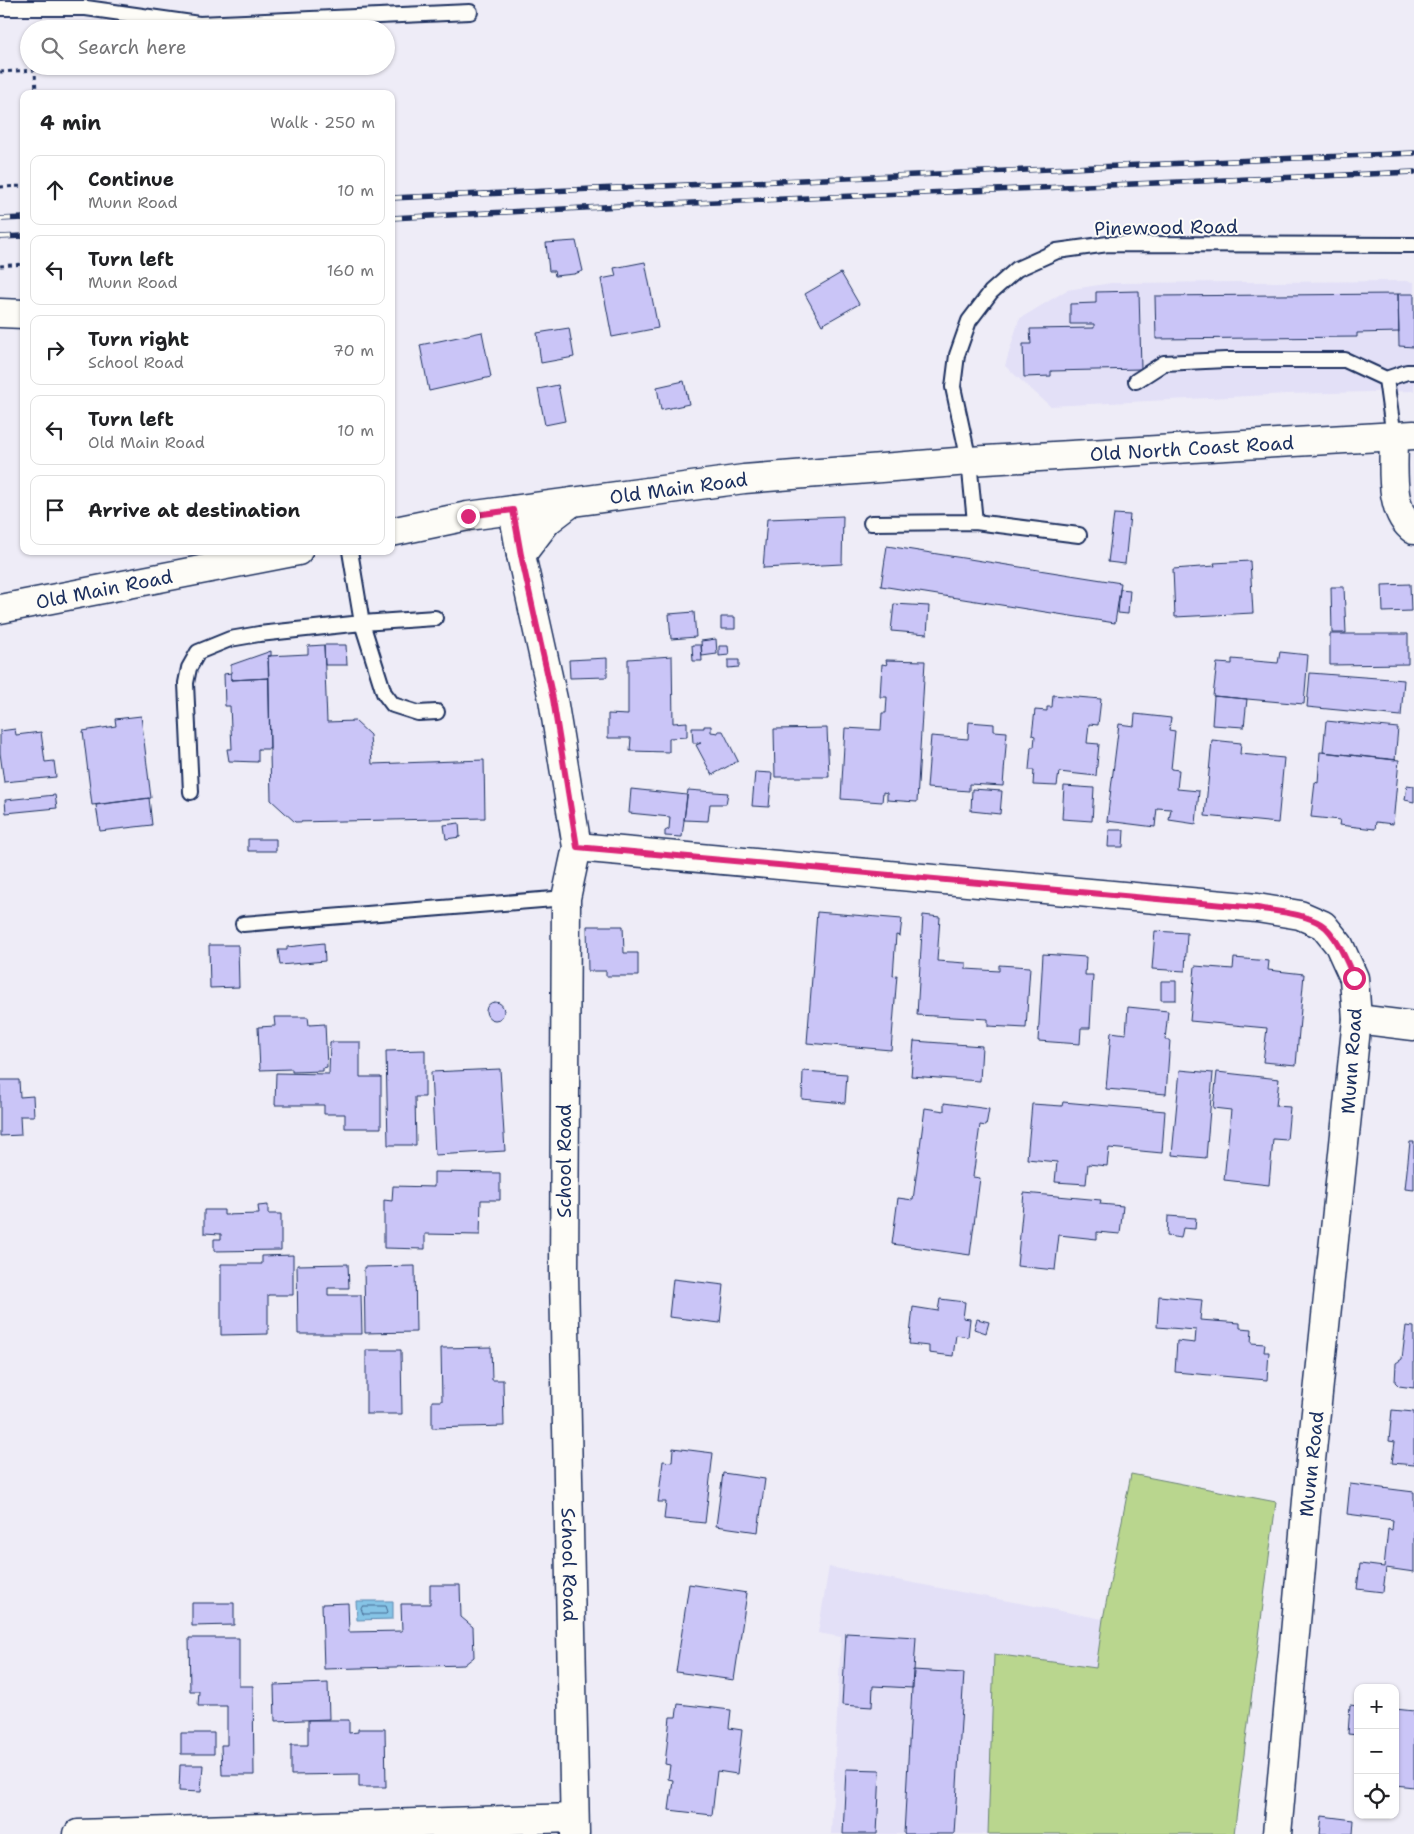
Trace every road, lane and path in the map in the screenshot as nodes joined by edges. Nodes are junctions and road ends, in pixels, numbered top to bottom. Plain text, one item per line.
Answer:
1 (0, 8) edge
2 (470, 12) dead end
3 (171, 20) edge
4 (289, 20) edge
5 (20, 71) edge
6 (0, 72) edge
7 (35, 75) edge
8 (36, 90) edge
9 (20, 186) edge
10 (0, 187) edge
11 (1414, 245) edge
12 (20, 264) edge
13 (0, 266) edge
14 (0, 313) edge
15 (20, 314) edge
16 (1414, 372) edge
17 (1386, 378) junction
18 (1136, 381) dead end
19 (1404, 436) edge
20 (969, 460) junction
21 (572, 502) junction
22 (513, 510) junction
23 (976, 522) junction
24 (871, 523) dead end
25 (1414, 530) edge
26 (395, 531) edge
27 (1079, 535) dead end
28 (259, 555) edge
29 (351, 555) edge
30 (521, 555) junction
31 (220, 559) edge
32 (0, 610) edge
33 (435, 618) dead end
34 (362, 623) junction
35 (437, 712) dead end
36 (191, 792) dead end
37 (577, 847) junction
38 (566, 898) junction
39 (243, 924) dead end
40 (1357, 1019) junction
41 (1414, 1026) edge
42 (575, 1826) edge
43 (78, 1834) edge
44 (1277, 1834) edge

1 - 3 lane
2 - 4 lane
5 - 6 path
7 - 8 path
9 - 10 path
11 - 20 lane, Pinewood Road
12 - 13 path
14 - 15 street
16 - 17 lane
17 - 18 lane
17 - 19 lane
19 - 20 street, Old North Coast Road
19 - 25 street
20 - 21 street, Old Main Road
20 - 23 lane, Pinewood Road
21 - 22 street, Old Main Road
21 - 30 street
22 - 26 street, Old Main Road
22 - 30 street, School Road
23 - 24 lane
23 - 27 lane
28 - 31 street, Old Main Road
29 - 34 lane
30 - 37 street, School Road
31 - 32 street, Old Main Road
33 - 34 lane
34 - 35 lane
34 - 36 lane
37 - 38 street, School Road
37 - 40 street, Munn Road
38 - 39 lane
38 - 42 street, School Road
40 - 41 street
40 - 44 street, Munn Road
42 - 43 street, School Road

